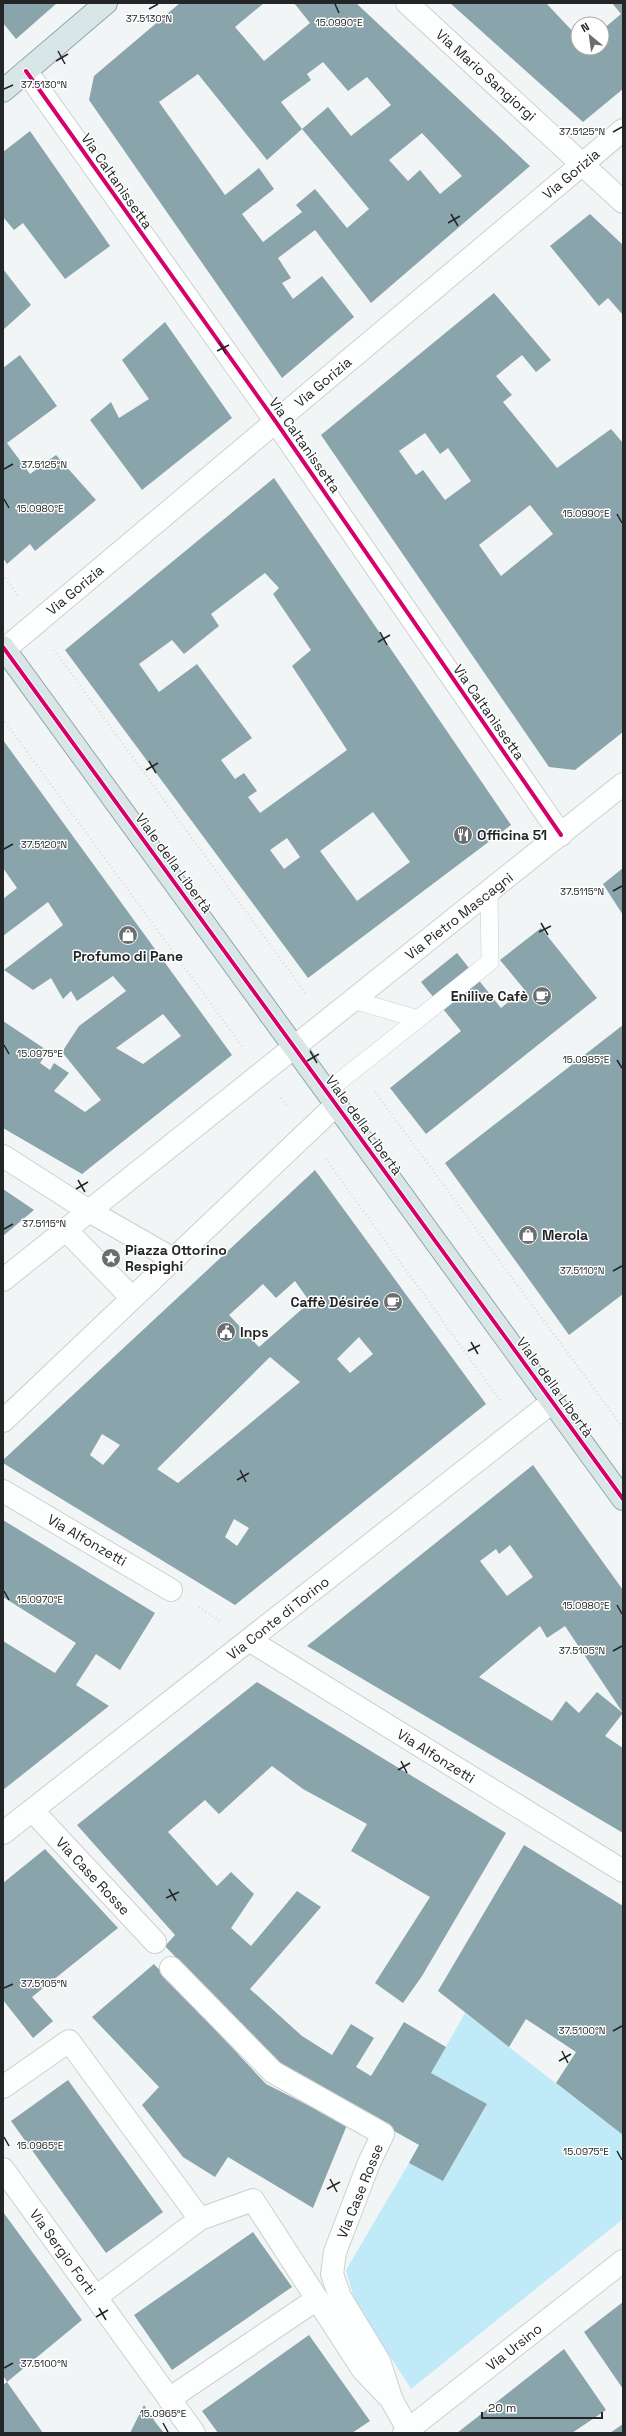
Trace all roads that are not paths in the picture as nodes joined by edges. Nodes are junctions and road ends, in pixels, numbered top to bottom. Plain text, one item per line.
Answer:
1 (106, 3) edge
2 (407, 3) edge
3 (26, 71) junction
4 (3, 91) edge
5 (623, 130) edge
6 (583, 164) junction
7 (623, 202) edge
8 (276, 422) junction
9 (4, 648) edge
10 (623, 784) edge
11 (560, 835) junction
12 (489, 893) junction
13 (353, 1000) junction
14 (418, 1019) junction
15 (295, 1048) junction
16 (331, 1098) junction
17 (3, 1156) edge
18 (89, 1211) junction
19 (66, 1230) junction
20 (173, 1259) junction
21 (3, 1280) edge
22 (132, 1298) junction
23 (552, 1402) junction
24 (3, 1421) edge
25 (3, 1492) edge
26 (623, 1499) edge
27 (171, 1590) road end
28 (249, 1640) junction
29 (32, 1810) junction
30 (3, 1833) edge
31 (623, 1871) edge
32 (154, 1942) dead end
33 (171, 1968) dead end
34 (3, 2087) edge
35 (3, 2169) edge
36 (200, 2219) junction
37 (623, 2261) edge
38 (96, 2297) junction
39 (317, 2299) junction
40 (169, 2399) junction
41 (392, 2402) junction
42 (407, 2432) edge
43 (194, 2433) edge

1 - 3 main road
2 - 6 street, Via Mario Sangiorgi
3 - 4 main road
3 - 8 street, Via Caltanissetta
5 - 6 street, Via Gorizia
6 - 7 street, Via Mario Sangiorgi
6 - 8 street, Via Gorizia
8 - 9 street, Via Gorizia
8 - 11 street, Via Caltanissetta
9 - 15 main road, Viale della Libertà
10 - 11 street, Via Pietro Mascagni
11 - 12 street, Via Pietro Mascagni
12 - 13 street, Via Pietro Mascagni
12 - 14 lane
13 - 14 lane
13 - 15 street, Via Pietro Mascagni
14 - 16 lane
15 - 16 main road, Viale della Libertà
15 - 18 street, Via Pietro Mascagni
16 - 20 street
16 - 23 main road, Viale della Libertà
17 - 18 street
18 - 19 street, Via Pietro Mascagni
18 - 20 street
19 - 21 street, Via Pietro Mascagni
19 - 22 street
20 - 22 street
22 - 24 street
23 - 26 main road, Viale della Libertà
23 - 28 street, Via Conte di Torino
25 - 27 street, Via Alfonzetti
28 - 29 street, Via Conte di Torino
28 - 31 street, Via Alfonzetti
29 - 30 street, Via Conte di Torino
29 - 32 street, Via Case Rosse
33 - 41 street, Via Case Rosse
34 - 36 street
35 - 38 street, Via Sergio Forti
36 - 38 street
36 - 39 street
37 - 42 street, Via Ursino
38 - 40 street, Via Sergio Forti
39 - 40 street
39 - 41 street
40 - 43 street, Via Sergio Forti
41 - 42 street, Via Case Rosse

